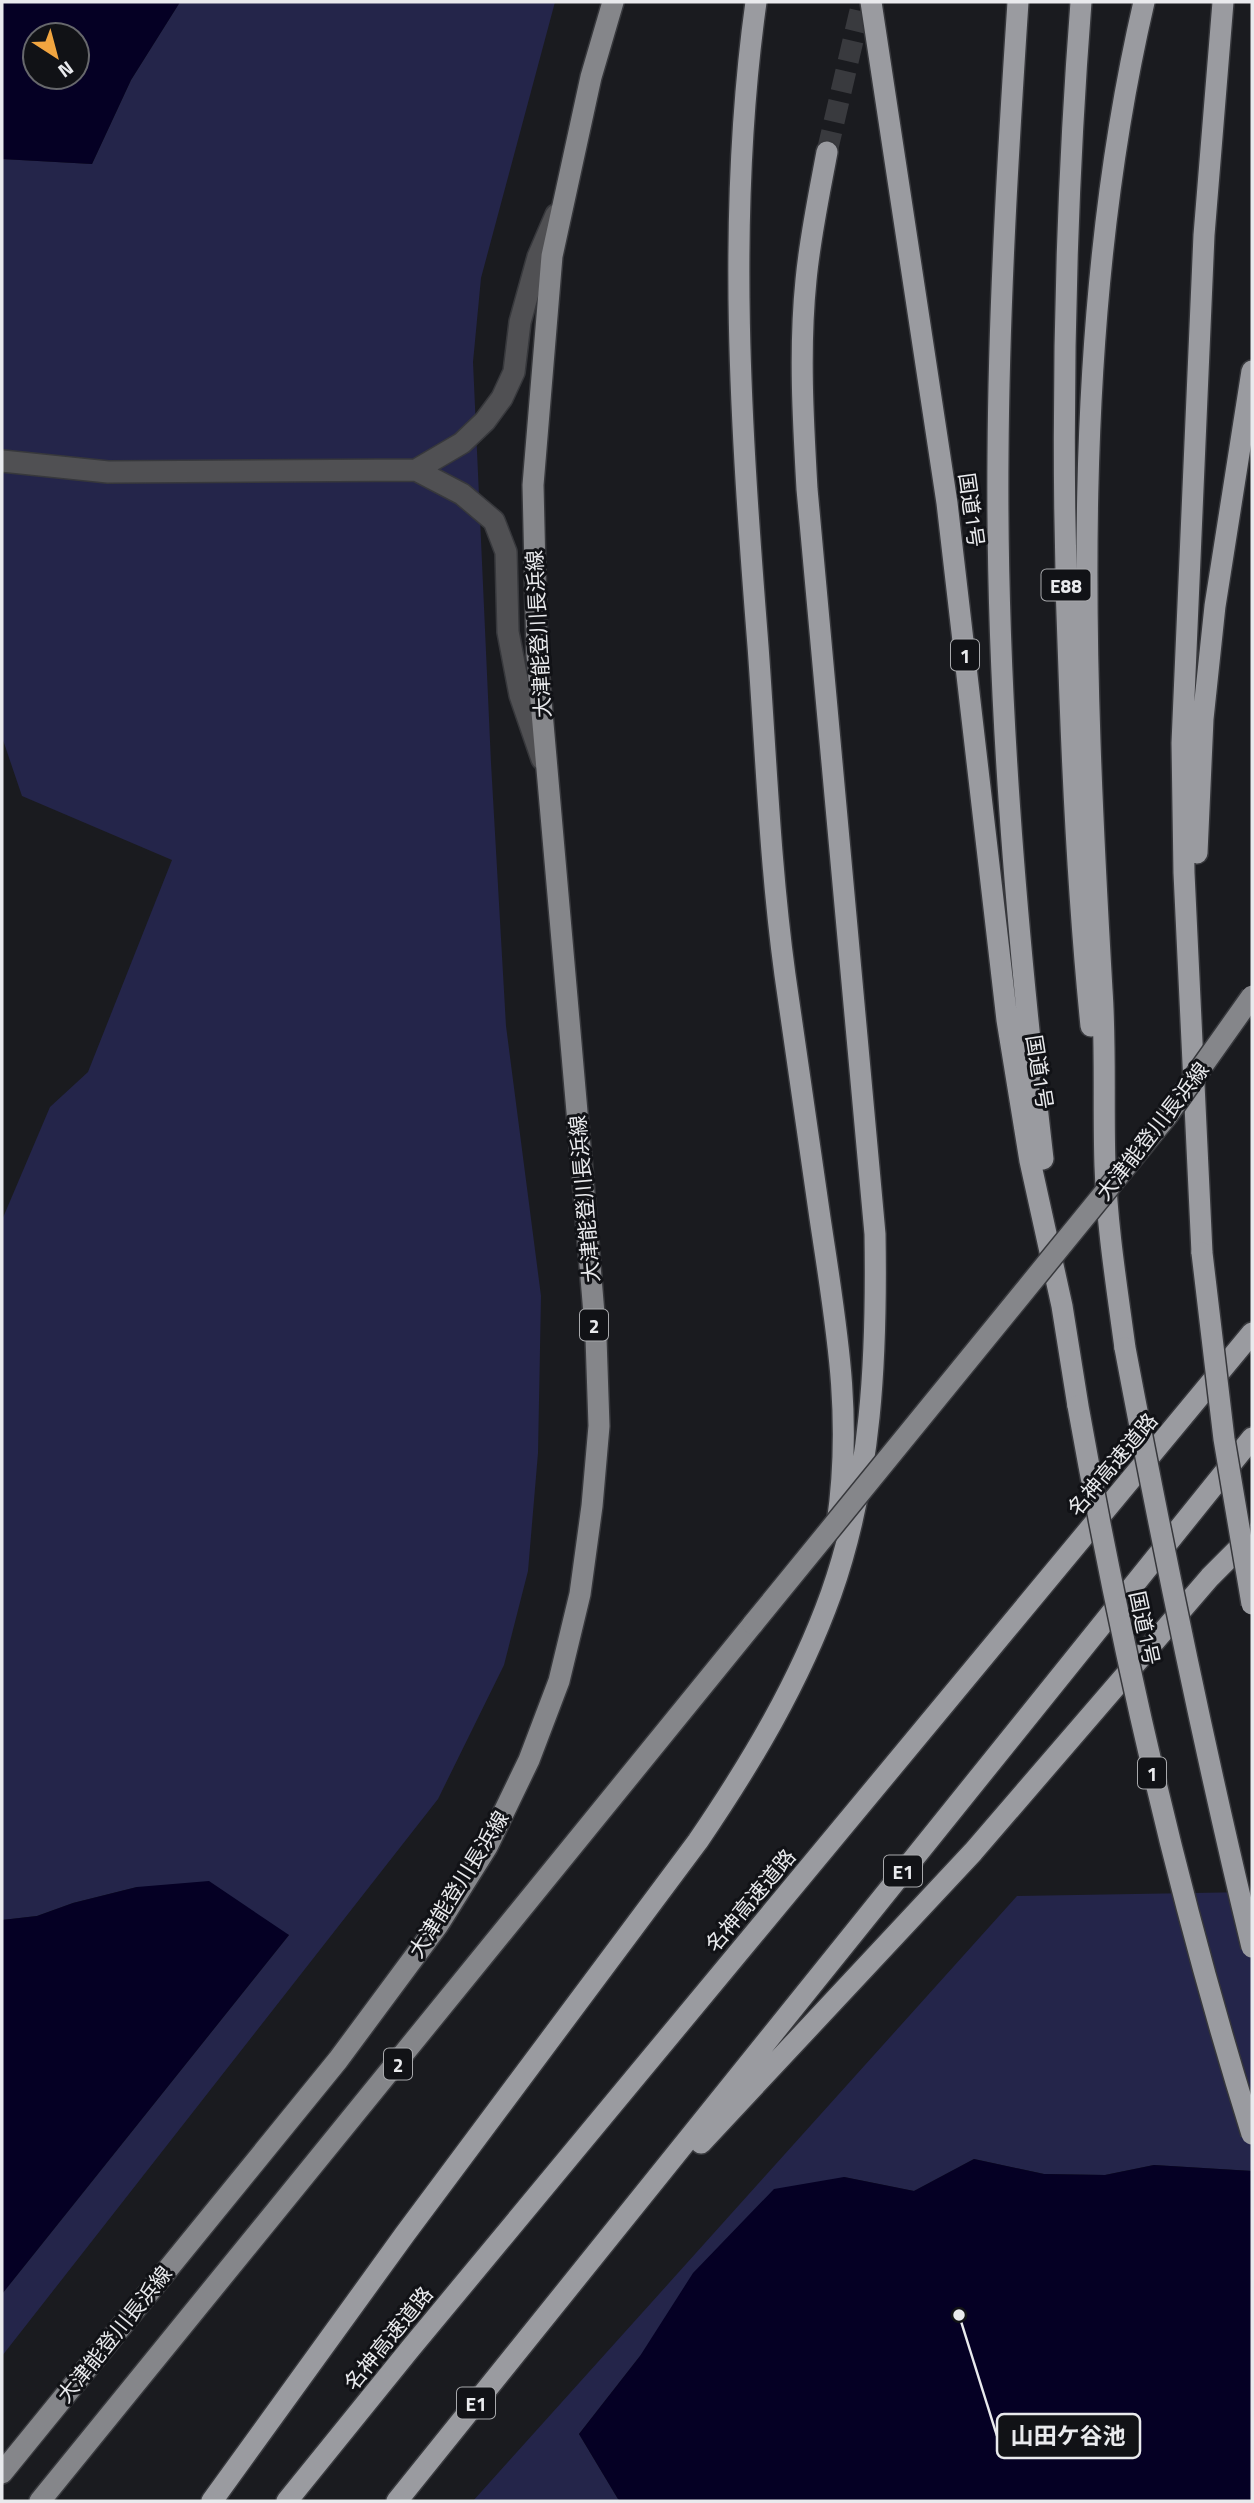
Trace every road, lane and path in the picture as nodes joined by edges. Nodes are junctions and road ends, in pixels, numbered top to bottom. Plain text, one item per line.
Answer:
1 (613, 2) edge
2 (757, 2) edge
3 (872, 2) edge
4 (1018, 2) edge
5 (1082, 2) edge
6 (1144, 2) edge
7 (1223, 2) edge
8 (827, 152) tunnel mouth
9 (566, 189) junction
10 (1252, 371) edge
11 (2, 461) edge
12 (416, 470) junction
13 (547, 772) junction
14 (1190, 991) junction
15 (1252, 996) edge
16 (1105, 1167) junction
17 (1062, 1306) junction
18 (1252, 1333) edge
19 (1252, 1438) edge
20 (1252, 1535) edge
21 (1252, 1604) edge
22 (805, 1658) junction
23 (1252, 1947) edge
24 (1252, 2133) edge
25 (554, 2305) junction
26 (2, 2473) edge
27 (40, 2501) edge
28 (212, 2501) edge
29 (287, 2501) edge
30 (397, 2501) edge

1 - 9 main road, 大津能登川長浜線 / 2
2 - 22 highway
3 - 17 highway, 国道1号 / 1
4 - 17 highway
5 - 16 highway, E88
6 - 16 highway, 国道1号
7 - 14 highway
8 - 22 highway
9 - 12 street
9 - 13 main road, 大津能登川長浜線 / 2
10 - 14 highway
11 - 12 street
12 - 13 street
13 - 26 main road, 大津能登川長浜線 / 2
14 - 21 highway, bridge
15 - 27 main road, 大津能登川長浜線 / 2, bridge
16 - 23 highway, 国道1号, bridge
17 - 24 highway, 国道1号 / 1, bridge
18 - 29 highway, 名神高速道路
19 - 25 highway, E1
20 - 25 highway
22 - 28 highway
25 - 30 highway, E1

